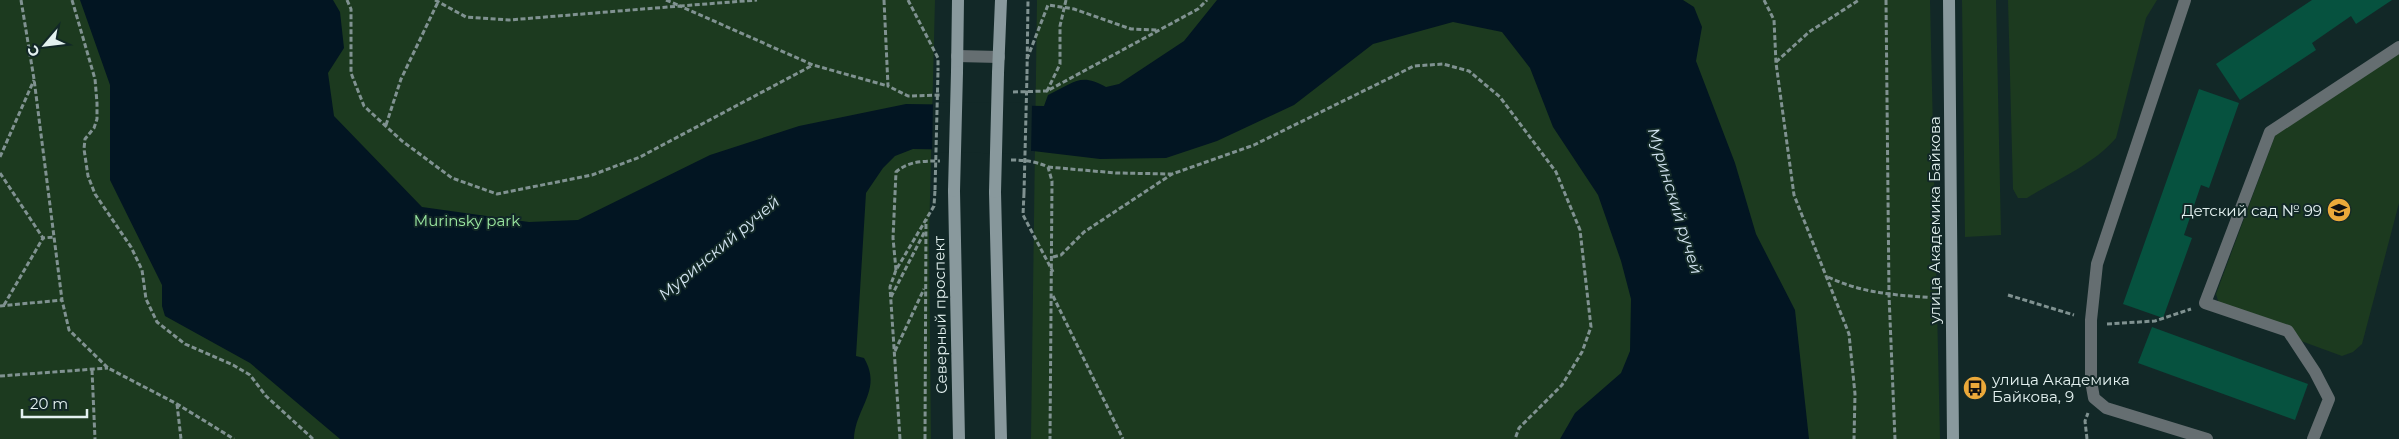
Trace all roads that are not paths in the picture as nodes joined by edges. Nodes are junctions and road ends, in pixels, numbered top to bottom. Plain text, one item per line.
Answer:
1 (958, 0) edge
2 (1001, 0) edge
3 (1949, 0) edge
4 (2185, 0) edge
5 (2399, 47) edge
6 (958, 56) junction
7 (999, 56) junction
8 (959, 439) edge
9 (1001, 439) edge
10 (1954, 439) edge
11 (2207, 439) edge
12 (2313, 439) edge

1 - 6 main road
2 - 7 main road
3 - 10 main road, улица Академика Байкова
4 - 11 lane
5 - 12 lane
6 - 7 lane
6 - 8 main road, Северный проспект, bridge
7 - 9 main road, bridge

